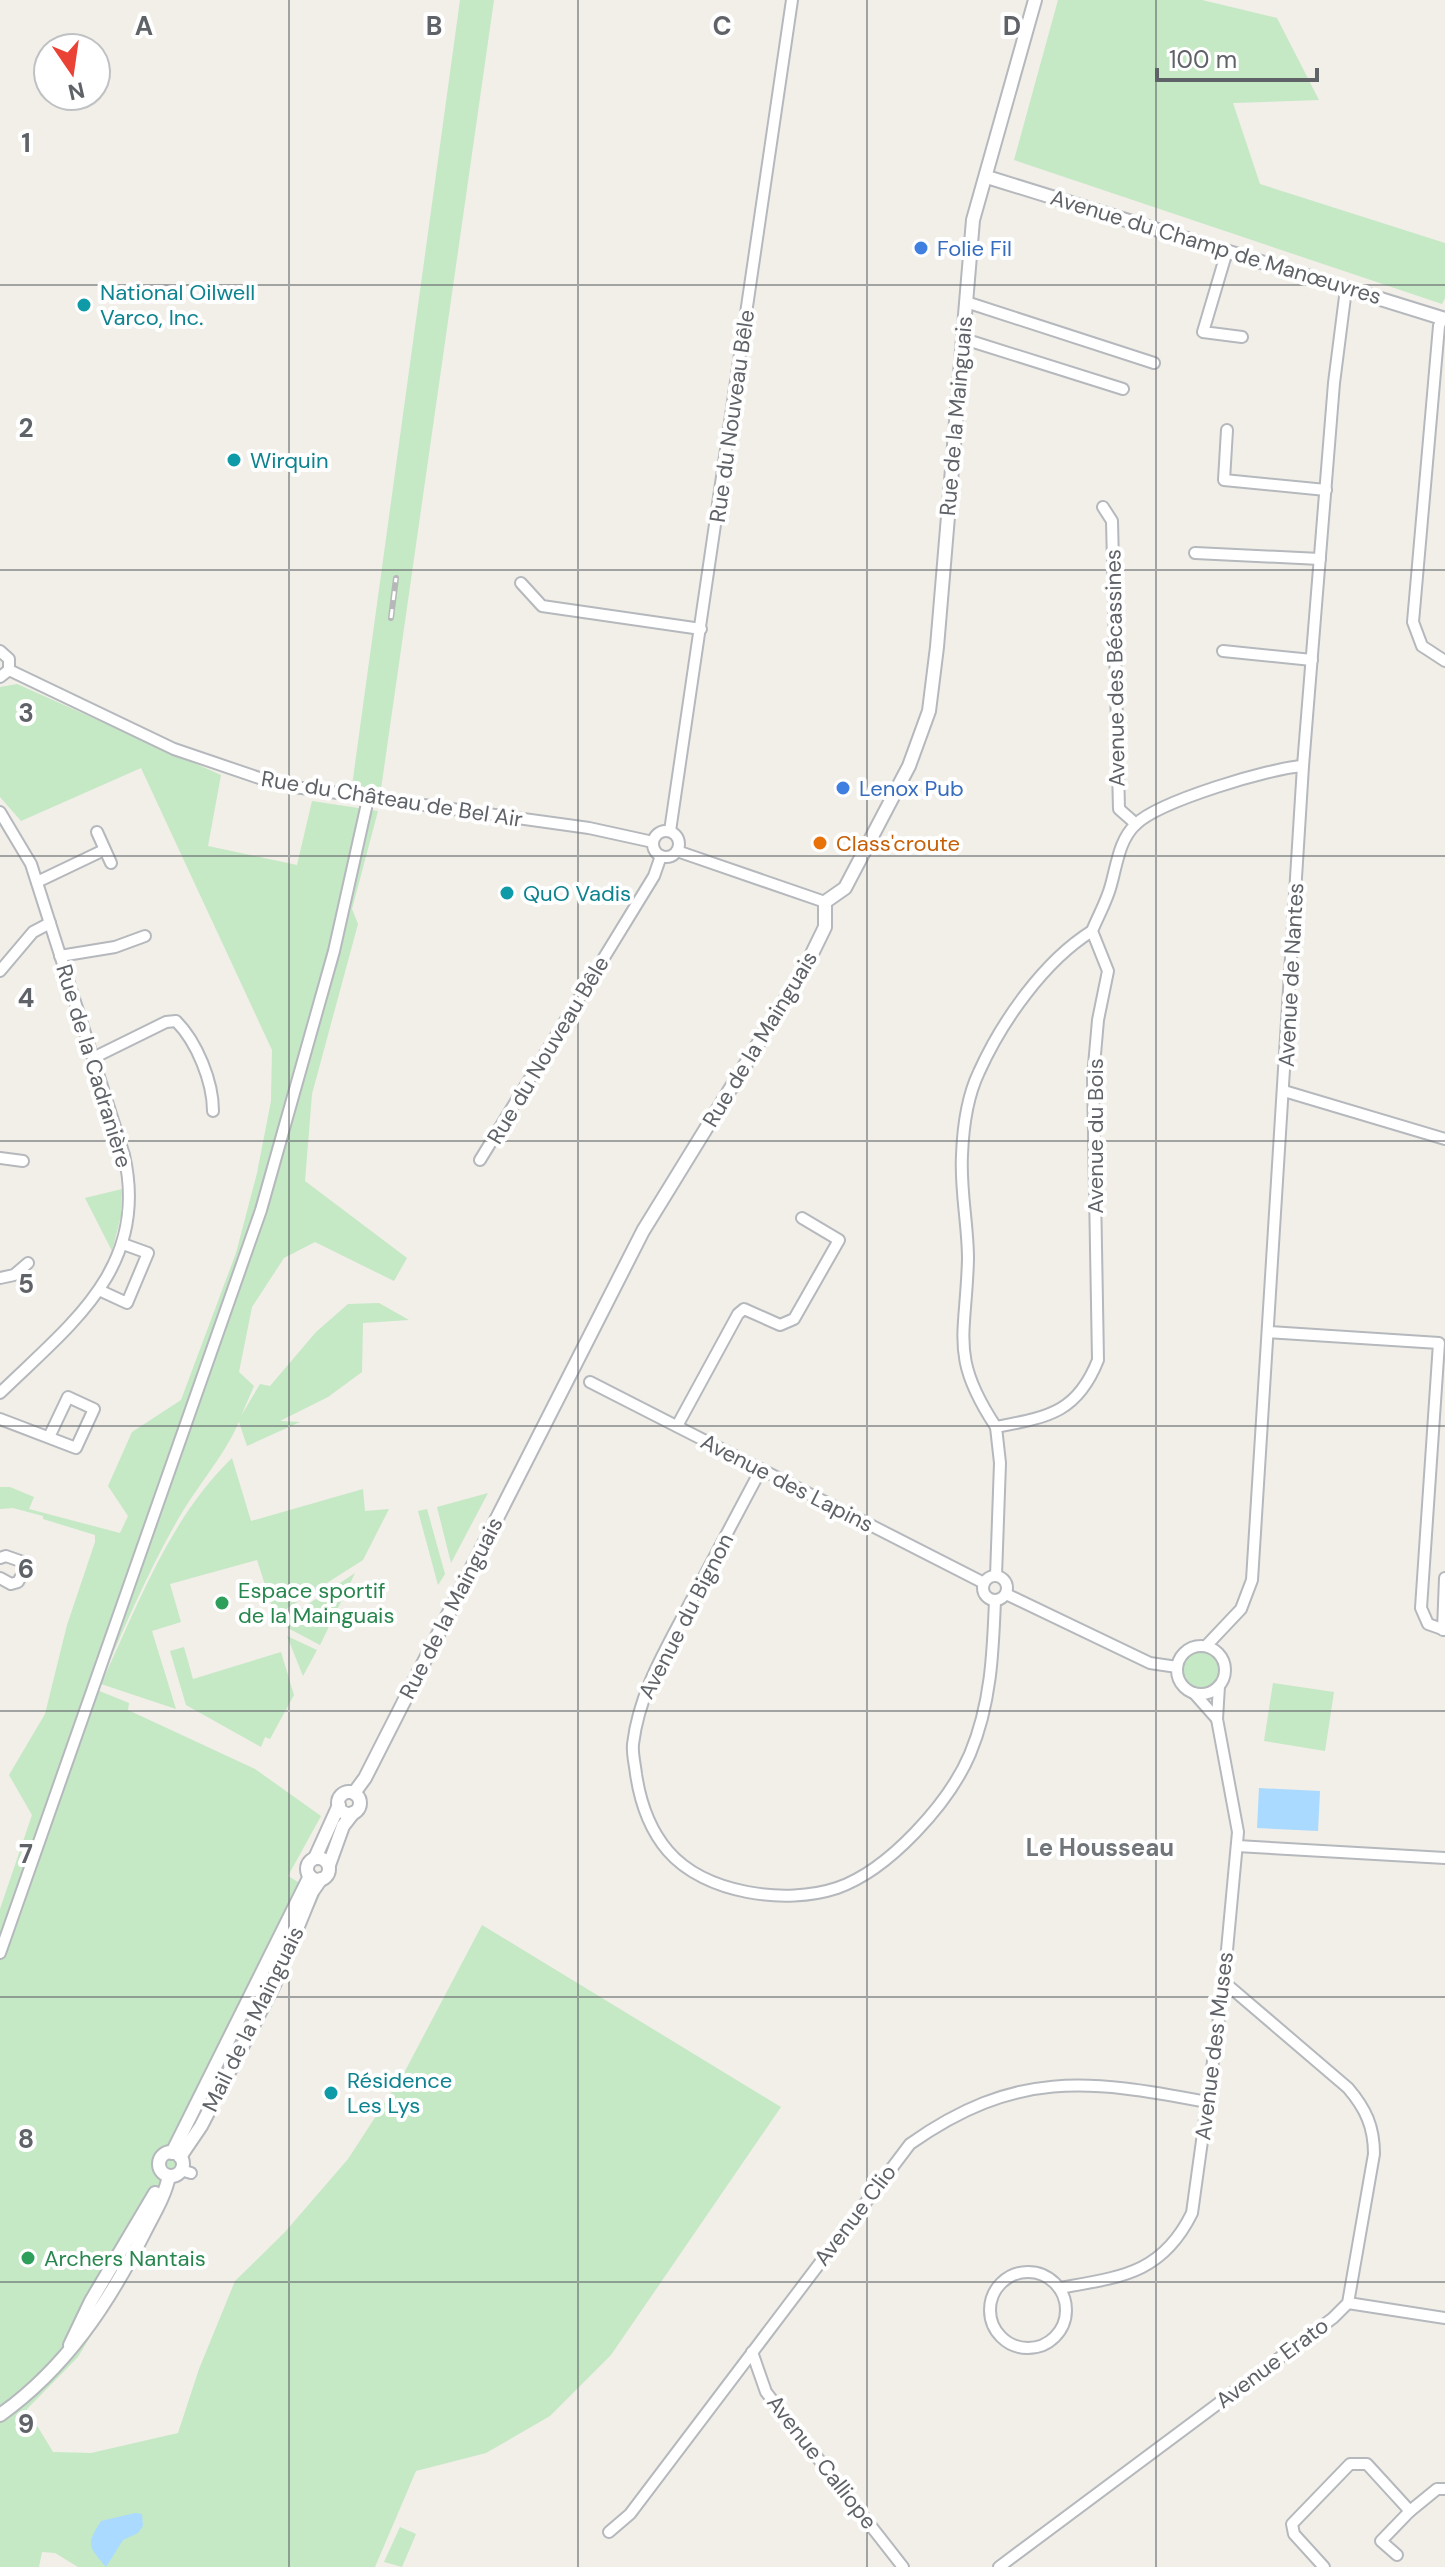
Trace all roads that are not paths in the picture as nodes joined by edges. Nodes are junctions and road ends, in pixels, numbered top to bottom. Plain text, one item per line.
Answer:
1 (792, 0) edge
2 (1035, 0) edge
3 (987, 177) junction
4 (1227, 251) junction
5 (1346, 289) junction
6 (966, 302) junction
7 (1444, 318) edge
8 (1242, 337) dead end
9 (964, 339) junction
10 (1154, 363) dead end
11 (1123, 389) dead end
12 (1227, 430) dead end
13 (1326, 490) junction
14 (1103, 507) dead end
15 (1195, 553) dead end
16 (1320, 559) junction
17 (521, 583) dead end
18 (701, 629) junction
19 (0, 651) edge
20 (1223, 651) dead end
21 (1312, 660) junction
22 (1445, 661) edge
23 (5, 673) edge
24 (1303, 766) junction
25 (368, 799) junction
26 (0, 812) edge
27 (1136, 824) junction
28 (670, 831) junction
29 (97, 832) dead end
30 (653, 842) junction
31 (104, 850) junction
32 (677, 851) junction
33 (661, 856) junction
34 (111, 863) dead end
35 (37, 882) junction
36 (825, 902) junction
37 (50, 923) junction
38 (1092, 931) junction
39 (145, 936) dead end
40 (60, 956) junction
41 (0, 971) edge
42 (93, 1058) junction
43 (1284, 1091) junction
44 (213, 1111) dead end
45 (1445, 1139) edge
46 (0, 1158) edge
47 (480, 1160) dead end
48 (23, 1161) dead end
49 (802, 1218) dead end
50 (123, 1244) junction
51 (28, 1263) dead end
52 (0, 1278) edge
53 (101, 1291) junction
54 (1268, 1332) junction
55 (1442, 1345) edge
56 (4, 1381) edge
57 (590, 1382) dead end
58 (0, 1393) edge
59 (0, 1419) edge
60 (677, 1426) junction
61 (996, 1427) junction
62 (49, 1437) junction
63 (760, 1471) junction
64 (0, 1558) edge
65 (996, 1576) junction
66 (0, 1578) edge
67 (1445, 1578) edge
68 (984, 1583) junction
69 (1000, 1597) junction
70 (1444, 1630) edge
71 (1206, 1646) junction
72 (1177, 1667) junction
73 (1219, 1686) junction
74 (1194, 1693) junction
75 (1217, 1719) junction
76 (354, 1793) junction
77 (339, 1805) junction
78 (353, 1813) junction
79 (1237, 1846) junction
80 (315, 1858) junction
81 (1445, 1858) edge
82 (329, 1865) junction
83 (315, 1878) junction
84 (0, 1953) edge
85 (1224, 1982) junction
86 (1207, 2102) junction
87 (1059, 2288) junction
88 (1348, 2303) junction
89 (1445, 2318) edge
90 (752, 2352) junction
91 (0, 2415) edge
92 (1445, 2489) edge
93 (1410, 2511) junction
94 (609, 2532) dead end
95 (1397, 2555) dead end
96 (903, 2567) edge
97 (999, 2567) edge
98 (1324, 2567) edge

1 - 18 street, Rue du Nouveau Bêle
2 - 3 street, Rue de la Mainguais
3 - 4 street, Avenue du Champ de Manœuvres
3 - 6 street, Rue de la Mainguais
4 - 5 street, Avenue du Champ de Manœuvres
4 - 8 street
5 - 7 street, Avenue du Champ de Manœuvres
5 - 13 street, Avenue de Nantes
6 - 9 street, Rue de la Mainguais
6 - 10 street
7 - 22 street
9 - 11 street
9 - 36 street, Rue de la Mainguais
12 - 13 street
13 - 16 street, Avenue de Nantes
14 - 27 street, Avenue des Bécassines
15 - 16 street
16 - 21 street, Avenue de Nantes
17 - 18 street
18 - 28 street, Rue du Nouveau Bêle
19 - 23 street
20 - 21 street
21 - 24 street, Avenue de Nantes
23 - 25 street, Rue du Château de Bel Air
24 - 27 street
24 - 43 street, Avenue de Nantes
25 - 30 street, Rue du Château de Bel Air
25 - 84 street
26 - 35 street, Rue de la Cadranière
27 - 38 street
28 - 30 street
28 - 32 street
29 - 31 street
30 - 33 street
31 - 34 street
31 - 35 street
32 - 33 street
32 - 36 street
33 - 47 street, Rue du Nouveau Bêle
35 - 37 street, Rue de la Cadranière
36 - 76 street, Rue de la Mainguais
37 - 40 street, Rue de la Cadranière
37 - 41 street
38 - 61 street
38 - 61 street, Avenue du Bois
39 - 40 street
40 - 42 street, Rue de la Cadranière
42 - 44 street
42 - 50 street, Rue de la Cadranière
43 - 45 street
43 - 54 street, Avenue de Nantes
46 - 48 street
49 - 60 street
50 - 53 street, Rue de la Cadranière
50 - 53 street
51 - 52 street
53 - 56 street, Rue de la Cadranière
54 - 55 street
54 - 71 street, Avenue de Nantes
55 - 70 street
56 - 58 street, Rue de la Cadranière
57 - 60 street, Avenue des Lapins
59 - 62 street
60 - 63 street, Avenue des Lapins
61 - 65 street
62 - 62 street
63 - 68 street, Avenue des Lapins
63 - 69 street, Avenue du Bignon
64 - 66 street
65 - 68 street
65 - 69 street
67 - 70 street
68 - 69 street
69 - 72 street
71 - 72 street
71 - 73 street
72 - 74 street
73 - 74 street
73 - 75 street, Avenue des Muses
74 - 75 street
75 - 79 street, Avenue des Muses
76 - 77 street
76 - 78 street
77 - 78 street
77 - 80 street
78 - 82 street
79 - 81 street
79 - 85 street, Avenue des Muses
80 - 82 street
80 - 83 street
82 - 83 street
83 - 91 street, Mail de la Mainguais
85 - 86 street, Avenue des Muses
85 - 88 street, Avenue Erato
86 - 87 street, Avenue des Muses
86 - 90 street, Avenue Clio
87 - 87 street
88 - 89 street
88 - 97 street, Avenue Erato
90 - 94 street, Avenue Clio
90 - 96 street, Avenue Calliope
92 - 93 street
93 - 95 street
93 - 98 street

